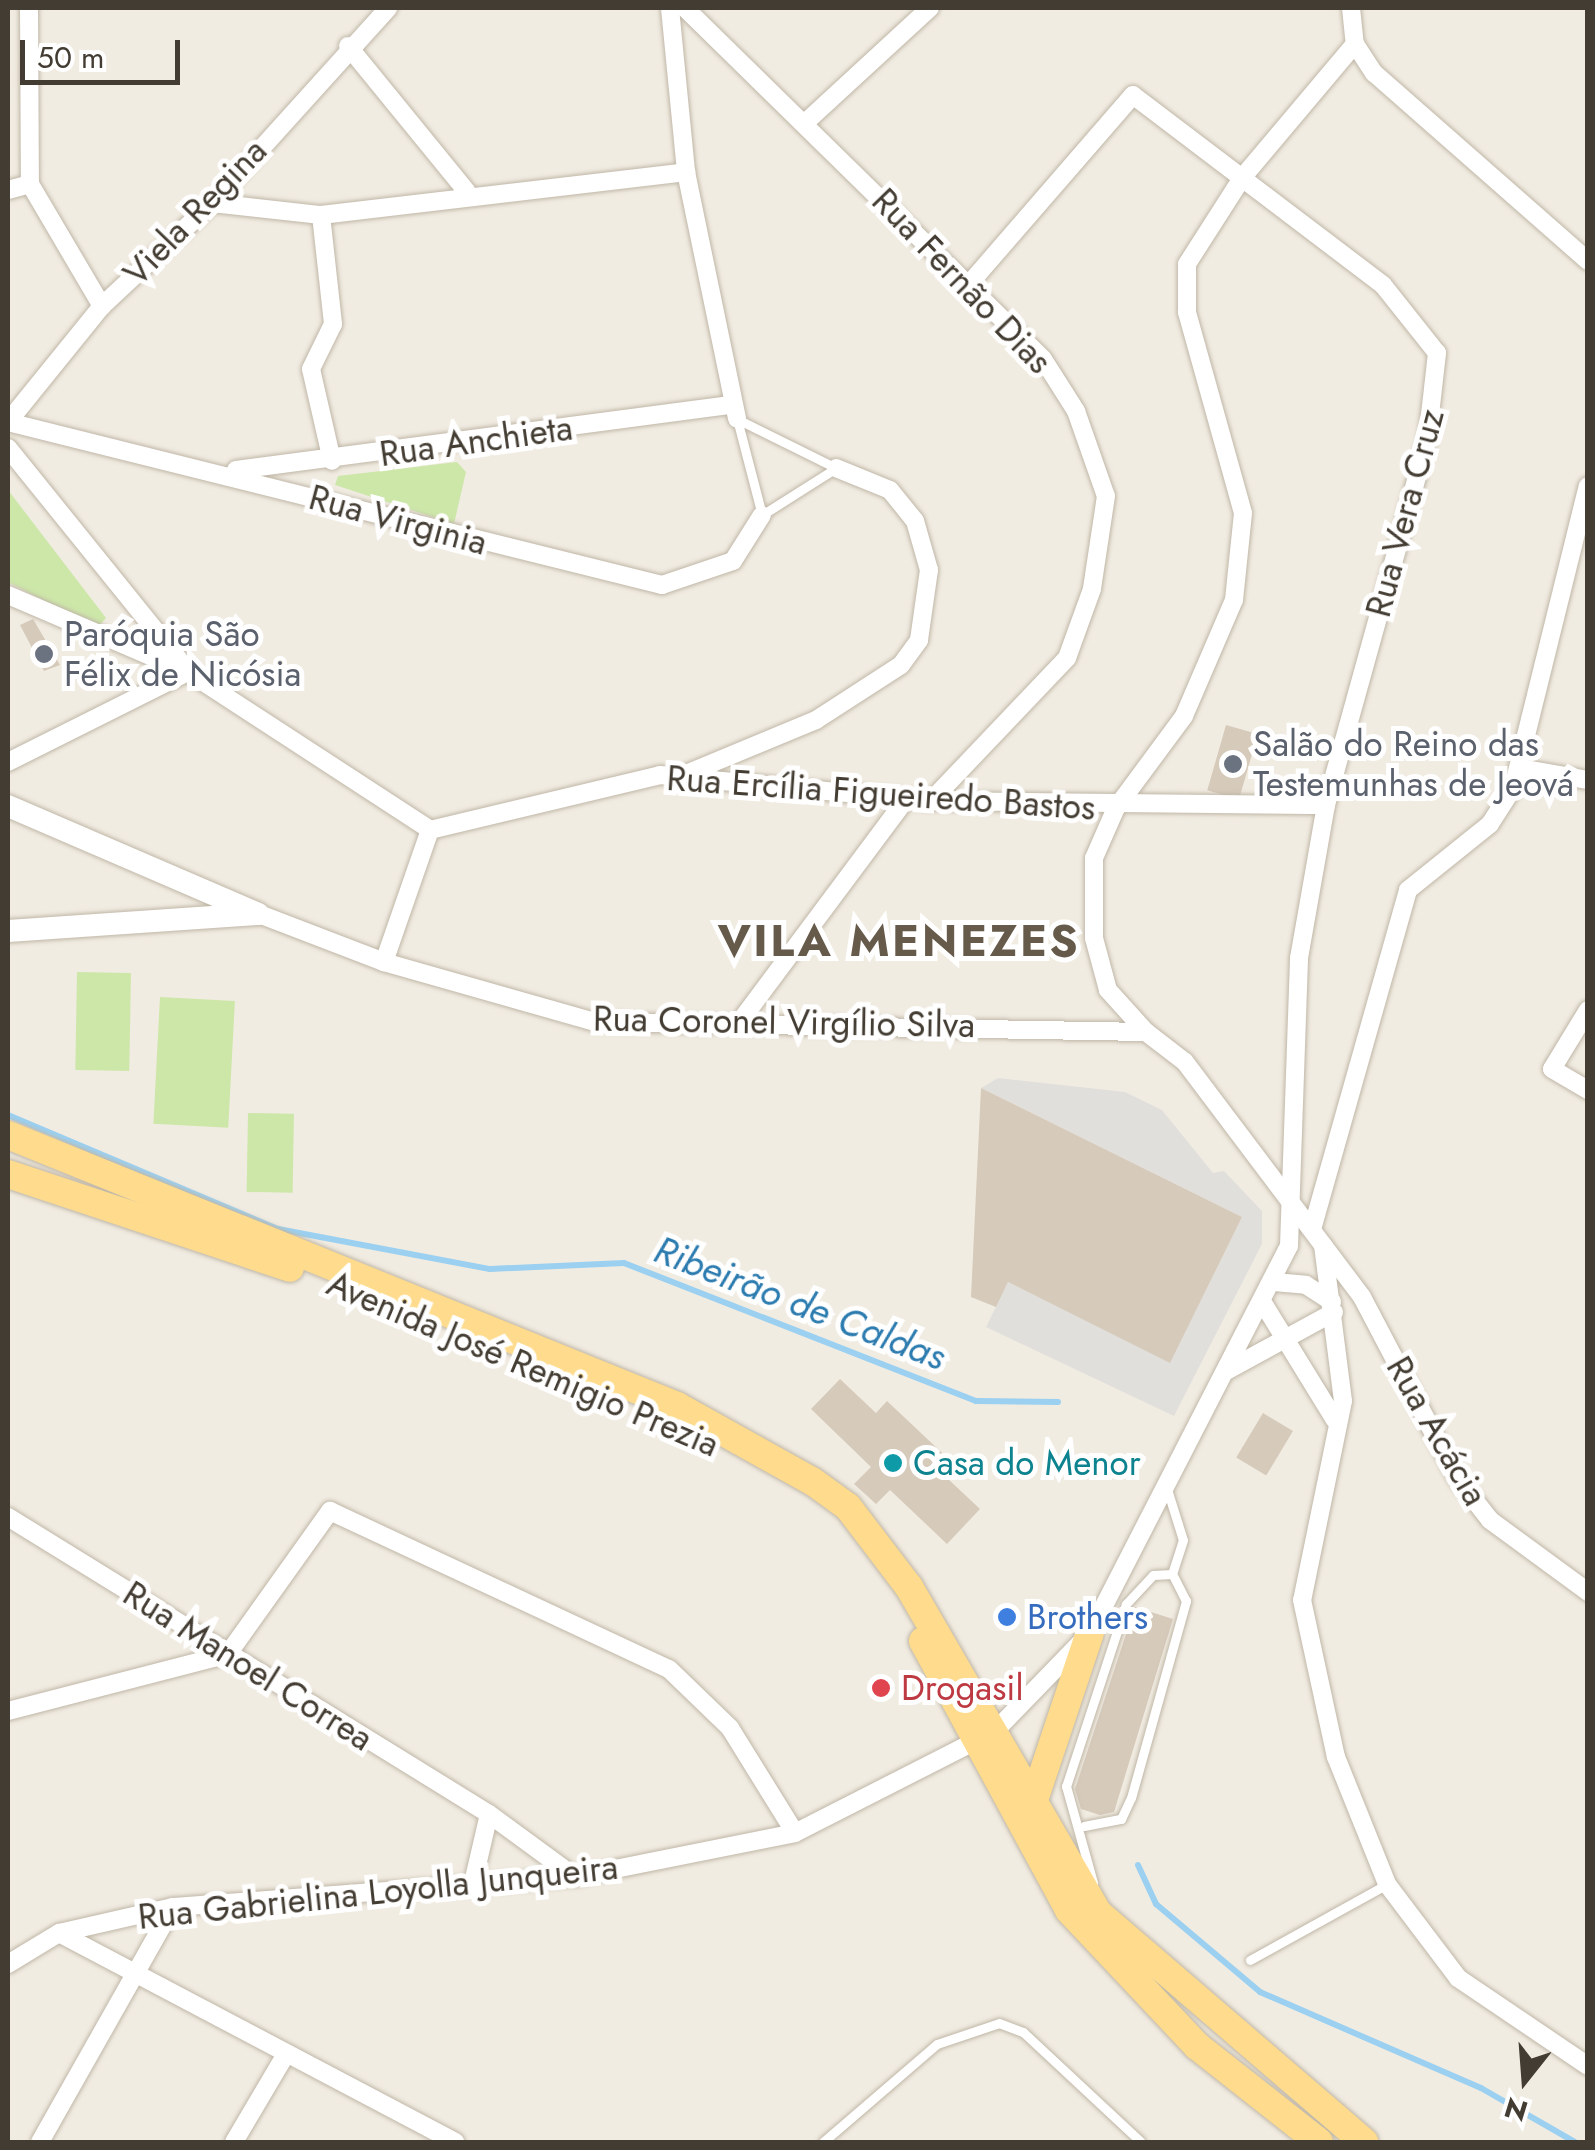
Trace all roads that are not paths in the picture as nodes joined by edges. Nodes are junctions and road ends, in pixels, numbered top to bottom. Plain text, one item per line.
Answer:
1 (29, 8) edge
2 (388, 8) edge
3 (670, 8) edge
4 (686, 8) edge
5 (930, 8) edge
6 (1351, 8) edge
7 (1355, 44) junction
8 (348, 46) junction
9 (806, 121) junction
10 (686, 172) junction
11 (1242, 178) junction
12 (30, 184) junction
13 (8, 190) edge
14 (467, 192) junction
15 (212, 203) junction
16 (321, 215) junction
17 (1588, 262) edge
18 (970, 284) junction
19 (102, 306) junction
20 (734, 412) junction
21 (8, 423) edge
22 (8, 448) edge
23 (332, 461) junction
24 (836, 468) junction
25 (221, 472) junction
26 (1588, 486) edge
27 (762, 515) junction
28 (8, 595) edge
29 (188, 672) junction
30 (8, 762) edge
31 (1519, 768) junction
32 (681, 776) junction
33 (1588, 780) edge
34 (906, 799) junction
35 (931, 801) junction
36 (1326, 805) junction
37 (8, 806) edge
38 (1116, 808) junction
39 (430, 830) junction
40 (190, 883) junction
41 (260, 914) junction
42 (181, 923) junction
43 (8, 931) edge
44 (384, 962) junction
45 (1588, 1010) edge
46 (739, 1023) junction
47 (1146, 1032) junction
48 (1588, 1090) edge
49 (8, 1135) edge
50 (8, 1174) edge
51 (1289, 1197) junction
52 (1317, 1233) junction
53 (1274, 1282) junction
54 (1262, 1303) junction
55 (1333, 1307) junction
56 (1284, 1344) junction
57 (1226, 1370) junction
58 (1335, 1420) junction
59 (1167, 1490) junction
60 (8, 1517) edge
61 (1172, 1574) junction
62 (1588, 1592) edge
63 (1090, 1634) junction
64 (228, 1654) junction
65 (8, 1711) edge
66 (985, 1737) junction
67 (1034, 1804) junction
68 (489, 1814) junction
69 (1084, 1826) junction
70 (795, 1833) junction
71 (574, 1877) junction
72 (1387, 1884) junction
73 (472, 1887) junction
74 (173, 1907) junction
75 (1098, 1913) junction
76 (59, 1934) junction
77 (1250, 1960) dead end
78 (8, 1964) edge
79 (140, 1971) junction
80 (286, 2054) junction
81 (1588, 2066) edge
82 (40, 2142) edge
83 (234, 2142) edge
84 (455, 2142) edge
85 (823, 2142) edge
86 (1141, 2142) edge
87 (1319, 2142) edge
88 (1364, 2142) edge

1 - 12 street
2 - 8 street, Viela Regina
3 - 10 street
4 - 9 street, Rua Fernão Dias
5 - 9 street
6 - 7 street
7 - 11 street
7 - 17 street
8 - 14 street
8 - 15 street, Viela Regina
9 - 18 street, Rua Fernão Dias
10 - 14 street
10 - 20 street
11 - 18 street, Rua Vera Cruz
11 - 36 street, Rua Vera Cruz
11 - 38 street
12 - 13 street
12 - 19 street
14 - 16 street
15 - 16 street
15 - 19 street, Viela Regina
16 - 23 street
18 - 35 street, Rua Fernão Dias
19 - 21 street, Viela Regina
20 - 23 street, Rua Anchieta
20 - 24 lane
20 - 27 lane
21 - 25 street, Rua Virginia
22 - 29 street
23 - 25 street, Rua Anchieta
24 - 27 lane
24 - 32 street
25 - 27 street, Rua Virginia
26 - 31 street
28 - 29 street
29 - 30 street
29 - 39 street
31 - 33 street
31 - 52 street
32 - 34 street, Rua Ercília Figueiredo Bastos
32 - 39 street, Rua Ercília Figueiredo Bastos
34 - 35 street, Rua Ercília Figueiredo Bastos
34 - 46 street
35 - 38 street, Rua Ercília Figueiredo Bastos
36 - 38 street, Rua Ercília Figueiredo Bastos
36 - 51 street, Rua Vera Cruz
37 - 40 street, Rua Coronel Virgílio Silva
38 - 47 street
39 - 44 street
40 - 41 street, Rua Coronel Virgílio Silva
40 - 42 street
41 - 42 street
41 - 44 street, Rua Coronel Virgílio Silva
42 - 43 street
44 - 46 street, Rua Coronel Virgílio Silva
45 - 48 street
46 - 47 street, Rua Coronel Virgílio Silva
47 - 51 street
49 - 66 main road, Avenida José Remigio Prezia
50 - 66 main road, Avenida José Remigio Prezia
51 - 52 street
51 - 53 street, Rua Vera Cruz
52 - 55 street
52 - 62 street, Rua Acácia
53 - 54 street, Rua Vera Cruz
53 - 55 street
54 - 56 street
54 - 57 street, Rua Vera Cruz
55 - 56 street
55 - 58 street
56 - 57 street
56 - 58 street
57 - 59 street, Rua Vera Cruz
58 - 72 street
59 - 61 lane
59 - 63 street, Rua Gabrielina Loyolla Junqueira
60 - 64 street, Rua Manoel Correa
61 - 69 lane
61 - 69 lane
63 - 66 street, Rua Gabrielina Loyolla Junqueira
63 - 67 main road
64 - 65 street
64 - 68 street, Rua Manoel Correa
64 - 70 street
66 - 67 main road, Avenida José Remigio Prezia
66 - 70 street, Rua Gabrielina Loyolla Junqueira
66 - 87 main road, Avenida José Remigio Prezia
67 - 75 main road, Avenida José Remigio Prezia
68 - 71 street, Rua Manoel Correa
68 - 73 street
69 - 75 lane
70 - 71 street, Rua Gabrielina Loyolla Junqueira
71 - 73 street, Rua Gabrielina Loyolla Junqueira
72 - 77 lane
72 - 81 street
73 - 74 street, Rua Gabrielina Loyolla Junqueira
74 - 76 street, Rua Gabrielina Loyolla Junqueira
74 - 79 street
75 - 88 main road, Avenida José Remigio Prezia
76 - 78 street, Rua Gabrielina Loyolla Junqueira
76 - 79 street
79 - 80 street
79 - 82 street
80 - 83 street
80 - 84 street
85 - 86 lane

